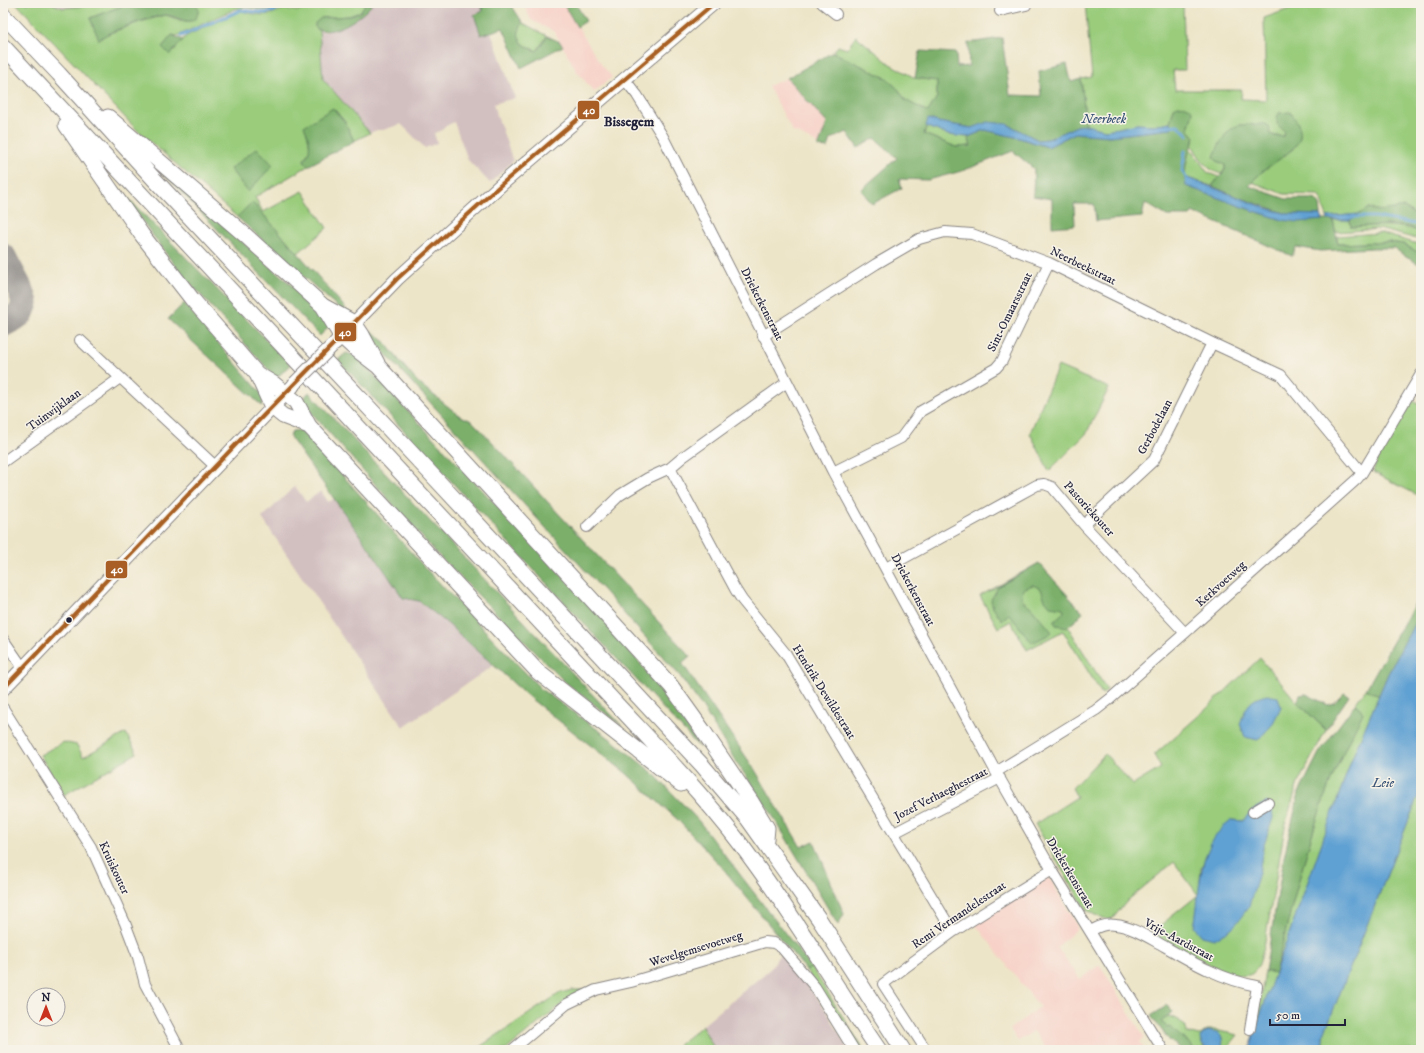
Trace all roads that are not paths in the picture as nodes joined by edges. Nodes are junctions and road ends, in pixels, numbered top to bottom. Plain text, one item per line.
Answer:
1 (714, 3) edge
2 (822, 3) edge
3 (1028, 4) edge
4 (1000, 11) dead end
5 (836, 14) dead end
6 (3, 15) edge
7 (3, 46) edge
8 (59, 74) junction
9 (625, 80) junction
10 (36, 82) junction
11 (1049, 263) junction
12 (322, 306) junction
13 (354, 323) junction
14 (763, 336) junction
15 (80, 340) dead end
16 (337, 341) junction
17 (1212, 343) junction
18 (378, 366) junction
19 (257, 374) junction
20 (1421, 374) edge
21 (120, 378) junction
22 (787, 382) junction
23 (291, 388) junction
24 (272, 407) junction
25 (309, 426) junction
26 (3, 462) edge
27 (216, 466) junction
28 (670, 468) junction
29 (833, 472) junction
30 (1362, 473) junction
31 (1084, 525) junction
32 (587, 527) dead end
33 (886, 568) junction
34 (1185, 633) junction
35 (3, 639) edge
36 (24, 668) junction
37 (3, 690) edge
38 (3, 708) edge
39 (998, 775) junction
40 (705, 801) junction
41 (1268, 803) dead end
42 (1253, 812) dead end
43 (894, 833) junction
44 (766, 844) junction
45 (1052, 870) junction
46 (1090, 931) junction
47 (953, 932) junction
48 (1250, 1029) dead end
49 (180, 1050) edge
50 (512, 1050) edge
51 (854, 1050) edge
52 (879, 1050) edge
53 (903, 1050) edge
54 (926, 1050) edge
55 (1163, 1050) edge

1 - 9 main road
2 - 5 street
3 - 4 street
6 - 8 highway
7 - 10 highway
8 - 12 highway
8 - 44 highway
9 - 13 main road
9 - 14 street, Driekerkenstraat
10 - 19 highway
10 - 40 highway
11 - 14 street, Neerbeekstraat
11 - 17 street, Neerbeekstraat
11 - 29 street, Sint-Omaarsstraat
12 - 13 highway
12 - 16 highway
13 - 16 main road
13 - 18 highway
14 - 22 street, Driekerkenstraat
15 - 21 street
16 - 18 highway
16 - 23 main road, bridge
17 - 30 street, Neerbeekstraat
17 - 31 street, Gerbodelaan
18 - 44 highway
19 - 23 highway
19 - 24 highway
20 - 30 street, Kerkvoetweg
21 - 26 street, Tuinwijklaan
21 - 27 street
22 - 28 street
22 - 29 street, Driekerkenstraat
23 - 24 main road
23 - 25 highway
24 - 25 highway
24 - 27 main road
25 - 40 highway
27 - 36 main road
28 - 32 street
28 - 43 street, Hendrik Dewildestraat
29 - 33 street, Driekerkenstraat
30 - 34 street, Kerkvoetweg
31 - 33 street, Pastoriekouter
31 - 34 street, Pastoriekouter
33 - 39 street, Driekerkenstraat
34 - 39 street, Kerkvoetweg
35 - 36 street
36 - 37 main road
38 - 49 street, Kruiskouter
39 - 43 street, Jozef Verhaeghestraat
39 - 45 street, Driekerkenstraat
40 - 52 highway
41 - 42 street
43 - 47 street, Hendrik Dewildestraat
44 - 53 highway
45 - 46 street, Driekerkenstraat
45 - 47 street, Remi Vermandelestraat
46 - 48 street, Vrije-Aardstraat
46 - 55 street, Driekerkenstraat
47 - 54 street, Remi Vermandelestraat
50 - 51 street, Wevelgemsevoetweg

